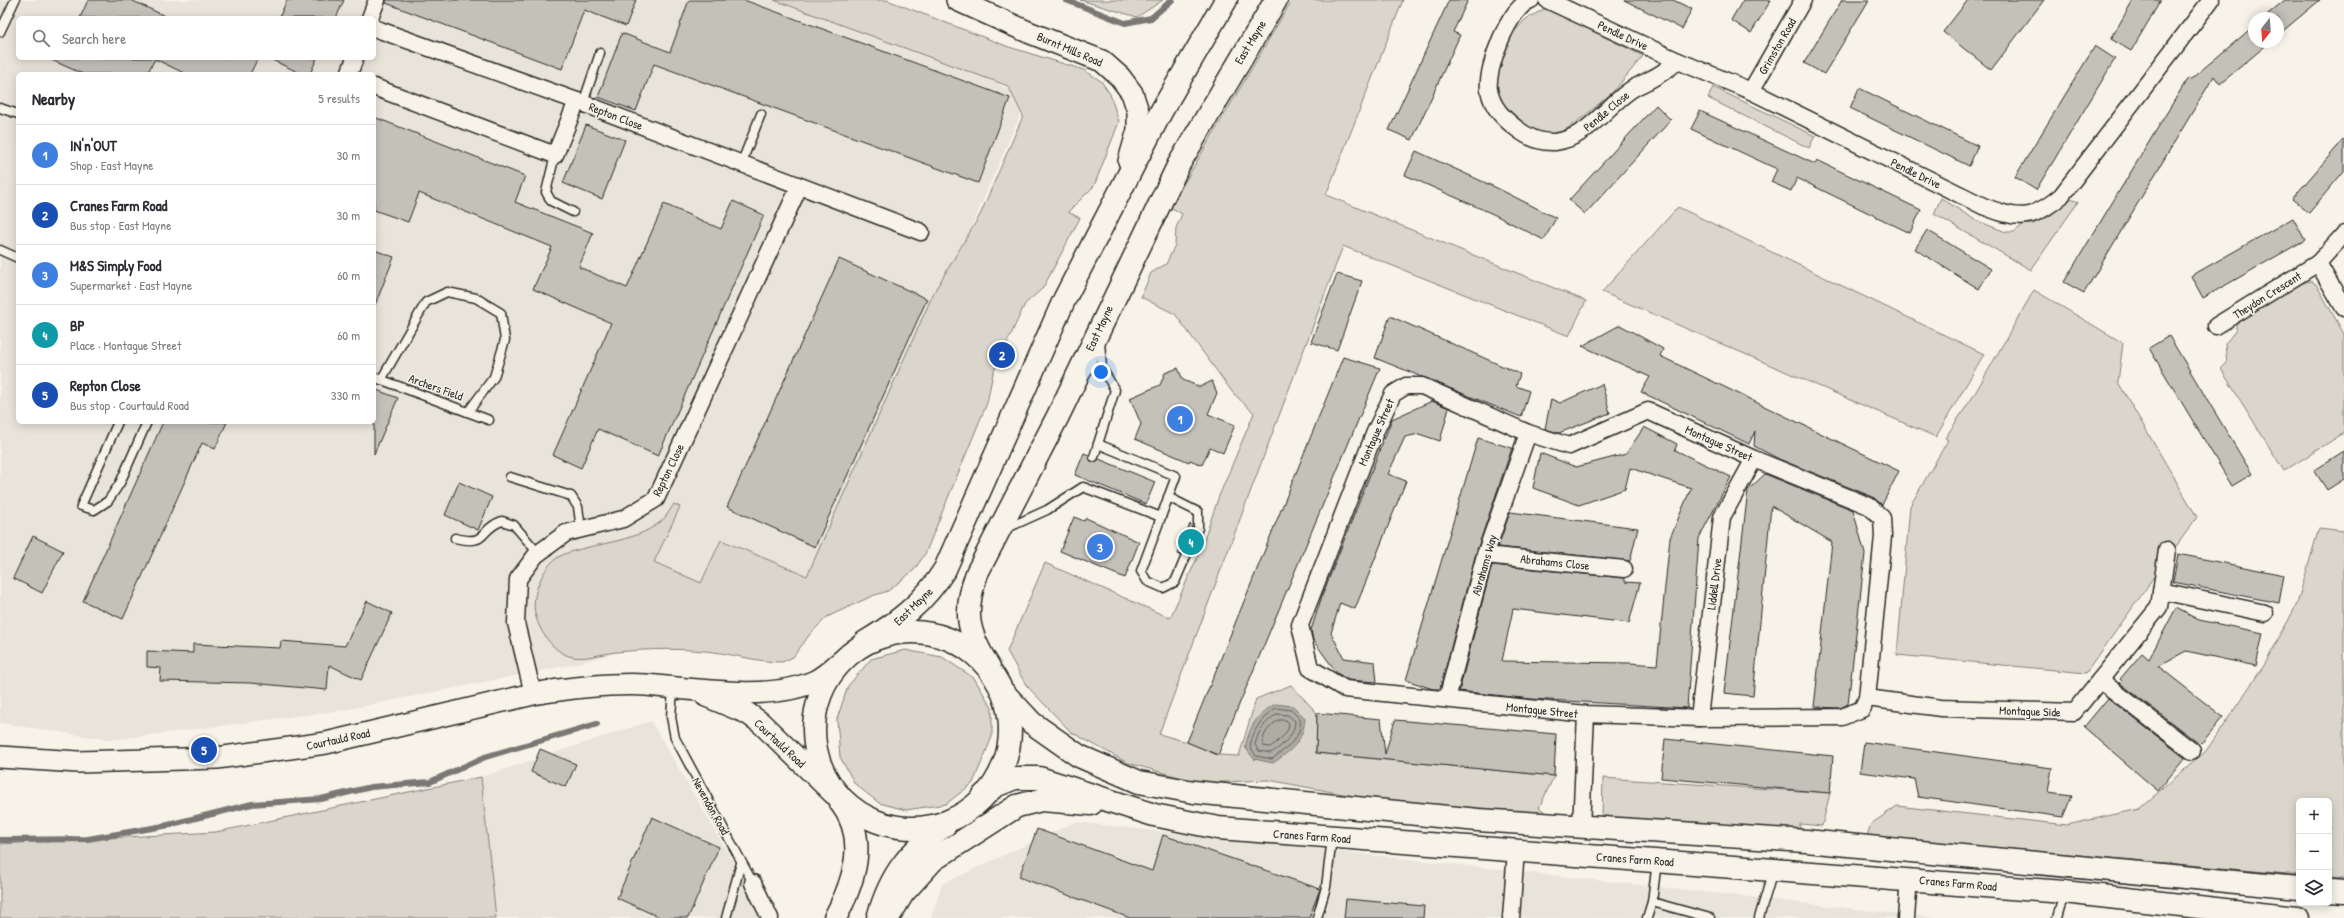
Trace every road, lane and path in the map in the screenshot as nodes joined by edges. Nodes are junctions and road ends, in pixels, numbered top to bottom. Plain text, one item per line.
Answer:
1 (15, 0) edge
2 (377, 0) edge
3 (957, 0) edge
4 (1226, 0) edge
5 (1276, 0) edge
6 (1531, 0) edge
7 (1547, 0) edge
8 (1803, 0) edge
9 (2211, 0) edge
10 (371, 16) edge
11 (376, 29) edge
12 (0, 32) edge
13 (600, 53) dead end
14 (354, 60) edge
15 (1678, 61) junction
16 (350, 72) edge
17 (376, 88) edge
18 (1751, 91) junction
19 (580, 102) junction
20 (0, 108) edge
21 (16, 113) edge
22 (761, 114) dead end
23 (554, 155) junction
24 (741, 164) junction
25 (799, 187) junction
26 (1112, 204) junction
27 (573, 212) dead end
28 (921, 232) dead end
29 (2344, 234) edge
30 (0, 250) edge
31 (16, 257) edge
32 (2318, 263) junction
33 (2344, 308) edge
34 (2216, 326) dead end
35 (1099, 329) junction
36 (377, 378) edge
37 (468, 412) junction
38 (489, 420) dead end
39 (117, 424) edge
40 (146, 424) edge
41 (1528, 433) junction
42 (1098, 444) junction
43 (1094, 457) dead end
44 (1754, 459) junction
45 (510, 477) dead end
46 (1168, 498) junction
47 (1161, 517) junction
48 (581, 529) junction
49 (996, 533) junction
50 (455, 538) dead end
51 (2167, 550) dead end
52 (538, 553) junction
53 (1485, 555) junction
54 (1624, 569) dead end
55 (2161, 591) junction
56 (2265, 613) dead end
57 (864, 643) junction
58 (839, 663) junction
59 (989, 667) junction
60 (2100, 680) junction
61 (673, 689) junction
62 (1004, 693) junction
63 (533, 694) junction
64 (1867, 698) junction
65 (1447, 699) junction
66 (1586, 714) junction
67 (1699, 718) junction
68 (2192, 752) dead end
69 (0, 757) edge
70 (834, 794) junction
71 (984, 795) junction
72 (1154, 815) junction
73 (957, 816) junction
74 (1582, 828) junction
75 (1332, 838) junction
76 (1516, 850) junction
77 (1657, 861) junction
78 (742, 862) junction
79 (1774, 869) junction
80 (1909, 879) junction
81 (753, 883) joint
82 (2296, 888) edge
83 (2332, 891) edge
84 (2064, 892) junction
85 (2344, 892) edge
86 (1652, 902) junction
87 (2258, 916) edge
88 (726, 918) edge
89 (770, 918) edge
90 (835, 918) edge
91 (878, 918) edge
92 (888, 918) edge
93 (1317, 918) edge
94 (1511, 918) edge
95 (1647, 918) edge
96 (1710, 918) edge
97 (1759, 918) edge
98 (1906, 918) edge
99 (2057, 918) edge
100 (2297, 918) edge

1 - 12 lane
2 - 10 street
3 - 26 street, Burnt Mills Road
4 - 26 main road, East Mayne
5 - 35 main road, East Mayne
6 - 15 street, Pendle Close
7 - 15 street, Pendle Drive
8 - 18 street, Grimston Road
9 - 18 street, Pendle Drive
11 - 19 street
13 - 19 lane
14 - 16 street
15 - 18 street, Pendle Drive
17 - 23 street
19 - 23 street, Repton Close
19 - 24 street, Repton Close
20 - 21 lane
22 - 24 lane
23 - 27 lane
24 - 25 street, Repton Close
25 - 28 street, Repton Close
25 - 48 street, Repton Close
26 - 57 main road, East Mayne
29 - 32 street, Theydon Crescent
30 - 31 lane
32 - 33 street
32 - 34 street, Theydon Crescent
35 - 42 lane
35 - 49 main road, East Mayne
36 - 37 lane, Archers Field
36 - 37 lane
37 - 38 lane, Archers Field
39 - 40 lane
41 - 44 street, Montague Street
41 - 53 street, Abrahams Way
41 - 65 street, Montague Street
42 - 43 lane
42 - 46 lane
44 - 64 street, Montague Street
44 - 67 street, Liddell Drive
45 - 48 lane
46 - 47 lane
46 - 47 lane
47 - 49 lane
48 - 52 street, Repton Close
49 - 59 main road, East Mayne
50 - 52 lane
51 - 55 street, Montague Side
52 - 63 street, Repton Close
53 - 54 street, Abrahams Close
53 - 65 street, Abrahams Way
55 - 56 street
55 - 60 street, Montague Side
57 - 58 main road
57 - 59 main road
58 - 61 street, Courtauld Road
58 - 70 main road
59 - 62 main road
60 - 64 street, Montague Side
60 - 68 street
61 - 63 street, Courtauld Road
61 - 70 street, Courtauld Road
61 - 78 lane, Nevendon Road
62 - 71 main road
62 - 74 main road
63 - 69 street, Courtauld Road
64 - 67 street, Montague Street
65 - 66 street, Montague Street
66 - 67 street, Montague Street
66 - 74 street
70 - 73 main road
70 - 90 main road
71 - 72 main road, Cranes Farm Road
71 - 73 main road
72 - 75 main road, Cranes Farm Road
72 - 92 main road
73 - 91 main road
74 - 82 main road
75 - 76 main road, Cranes Farm Road
75 - 93 lane
76 - 77 main road, Cranes Farm Road
76 - 94 street
77 - 79 main road, Cranes Farm Road
77 - 86 lane
78 - 81 lane, Nevendon Road
78 - 88 lane
79 - 80 main road, Cranes Farm Road
79 - 97 lane
80 - 84 main road, Cranes Farm Road
80 - 98 street
81 - 89 street, Nevendon Road
83 - 85 main road
84 - 87 main road, Cranes Farm Road
84 - 99 lane
86 - 95 lane
86 - 96 lane
87 - 100 main road, Cranes Farm Road

